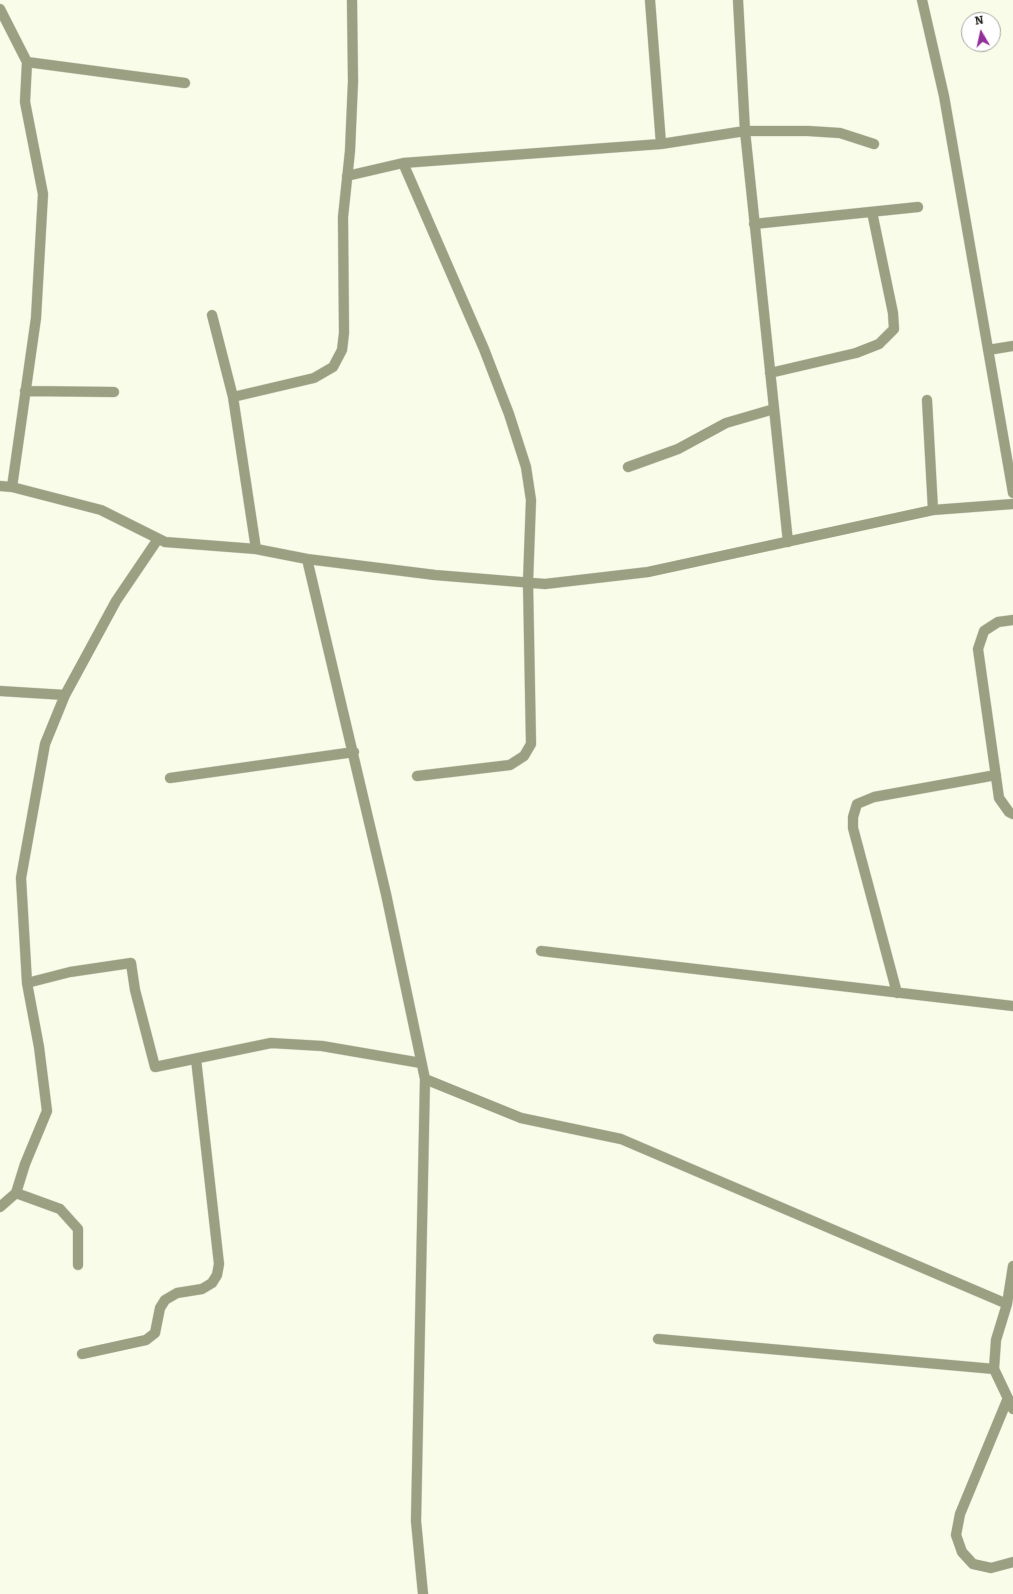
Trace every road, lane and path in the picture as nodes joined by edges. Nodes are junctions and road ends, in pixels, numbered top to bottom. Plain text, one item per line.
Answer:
1 (352, 0) edge
2 (650, 0) edge
3 (738, 0) edge
4 (922, 0) edge
5 (0, 9) edge
6 (26, 62) junction
7 (186, 83) dead end
8 (745, 131) junction
9 (661, 144) junction
10 (874, 144) dead end
11 (403, 163) junction
12 (348, 176) junction
13 (918, 207) dead end
14 (872, 212) junction
15 (754, 224) junction
16 (212, 315) dead end
17 (1013, 346) edge
18 (988, 350) junction
19 (770, 373) junction
20 (25, 391) junction
21 (114, 392) dead end
22 (233, 397) junction
23 (927, 400) dead end
24 (774, 410) junction
25 (628, 467) dead end
26 (0, 486) edge
27 (12, 487) junction
28 (1013, 493) edge
29 (1013, 504) edge
30 (933, 510) junction
31 (158, 539) junction
32 (788, 542) junction
33 (256, 549) junction
34 (308, 559) junction
35 (528, 582) junction
36 (1013, 620) edge
37 (0, 691) edge
38 (65, 696) junction
39 (354, 752) junction
40 (996, 775) junction
41 (417, 776) dead end
42 (170, 778) dead end
43 (1013, 814) edge
44 (541, 951) dead end
45 (26, 983) junction
46 (897, 993) junction
47 (1013, 1006) edge
48 (196, 1059) junction
49 (421, 1063) junction
50 (425, 1079) junction
51 (16, 1193) junction
52 (0, 1207) edge
53 (78, 1265) dead end
54 (1013, 1266) edge
55 (1007, 1304) junction
56 (658, 1339) dead end
57 (82, 1354) dead end
58 (994, 1369) junction
59 (1008, 1398) junction
60 (1013, 1409) edge
61 (1013, 1562) edge
62 (423, 1594) edge

1 - 12 street
2 - 9 street
3 - 8 street
4 - 18 street
5 - 6 street
6 - 7 street
6 - 20 street
8 - 9 street
8 - 10 street
8 - 15 street
9 - 11 street
11 - 12 street
11 - 35 street
12 - 22 street
13 - 14 street
14 - 15 street
14 - 19 street
15 - 19 street
16 - 22 street
17 - 18 street
18 - 28 street
19 - 24 street
20 - 21 street
20 - 27 street
22 - 33 street
23 - 30 street
24 - 25 street
24 - 32 street
26 - 27 street
27 - 31 street
29 - 30 street
30 - 32 street
31 - 33 street
31 - 38 street
32 - 35 street
33 - 34 street
34 - 35 street
34 - 39 street
35 - 41 street
36 - 40 street
37 - 38 street
38 - 45 street
39 - 42 street
39 - 49 street
40 - 43 street
40 - 46 street
44 - 46 street
45 - 48 street
45 - 51 street
46 - 47 street
48 - 49 street
48 - 57 street
49 - 50 street
50 - 55 street
50 - 62 street
51 - 52 street
51 - 53 street
54 - 55 street
55 - 58 street
56 - 58 street
58 - 59 street
59 - 60 street
59 - 61 street

